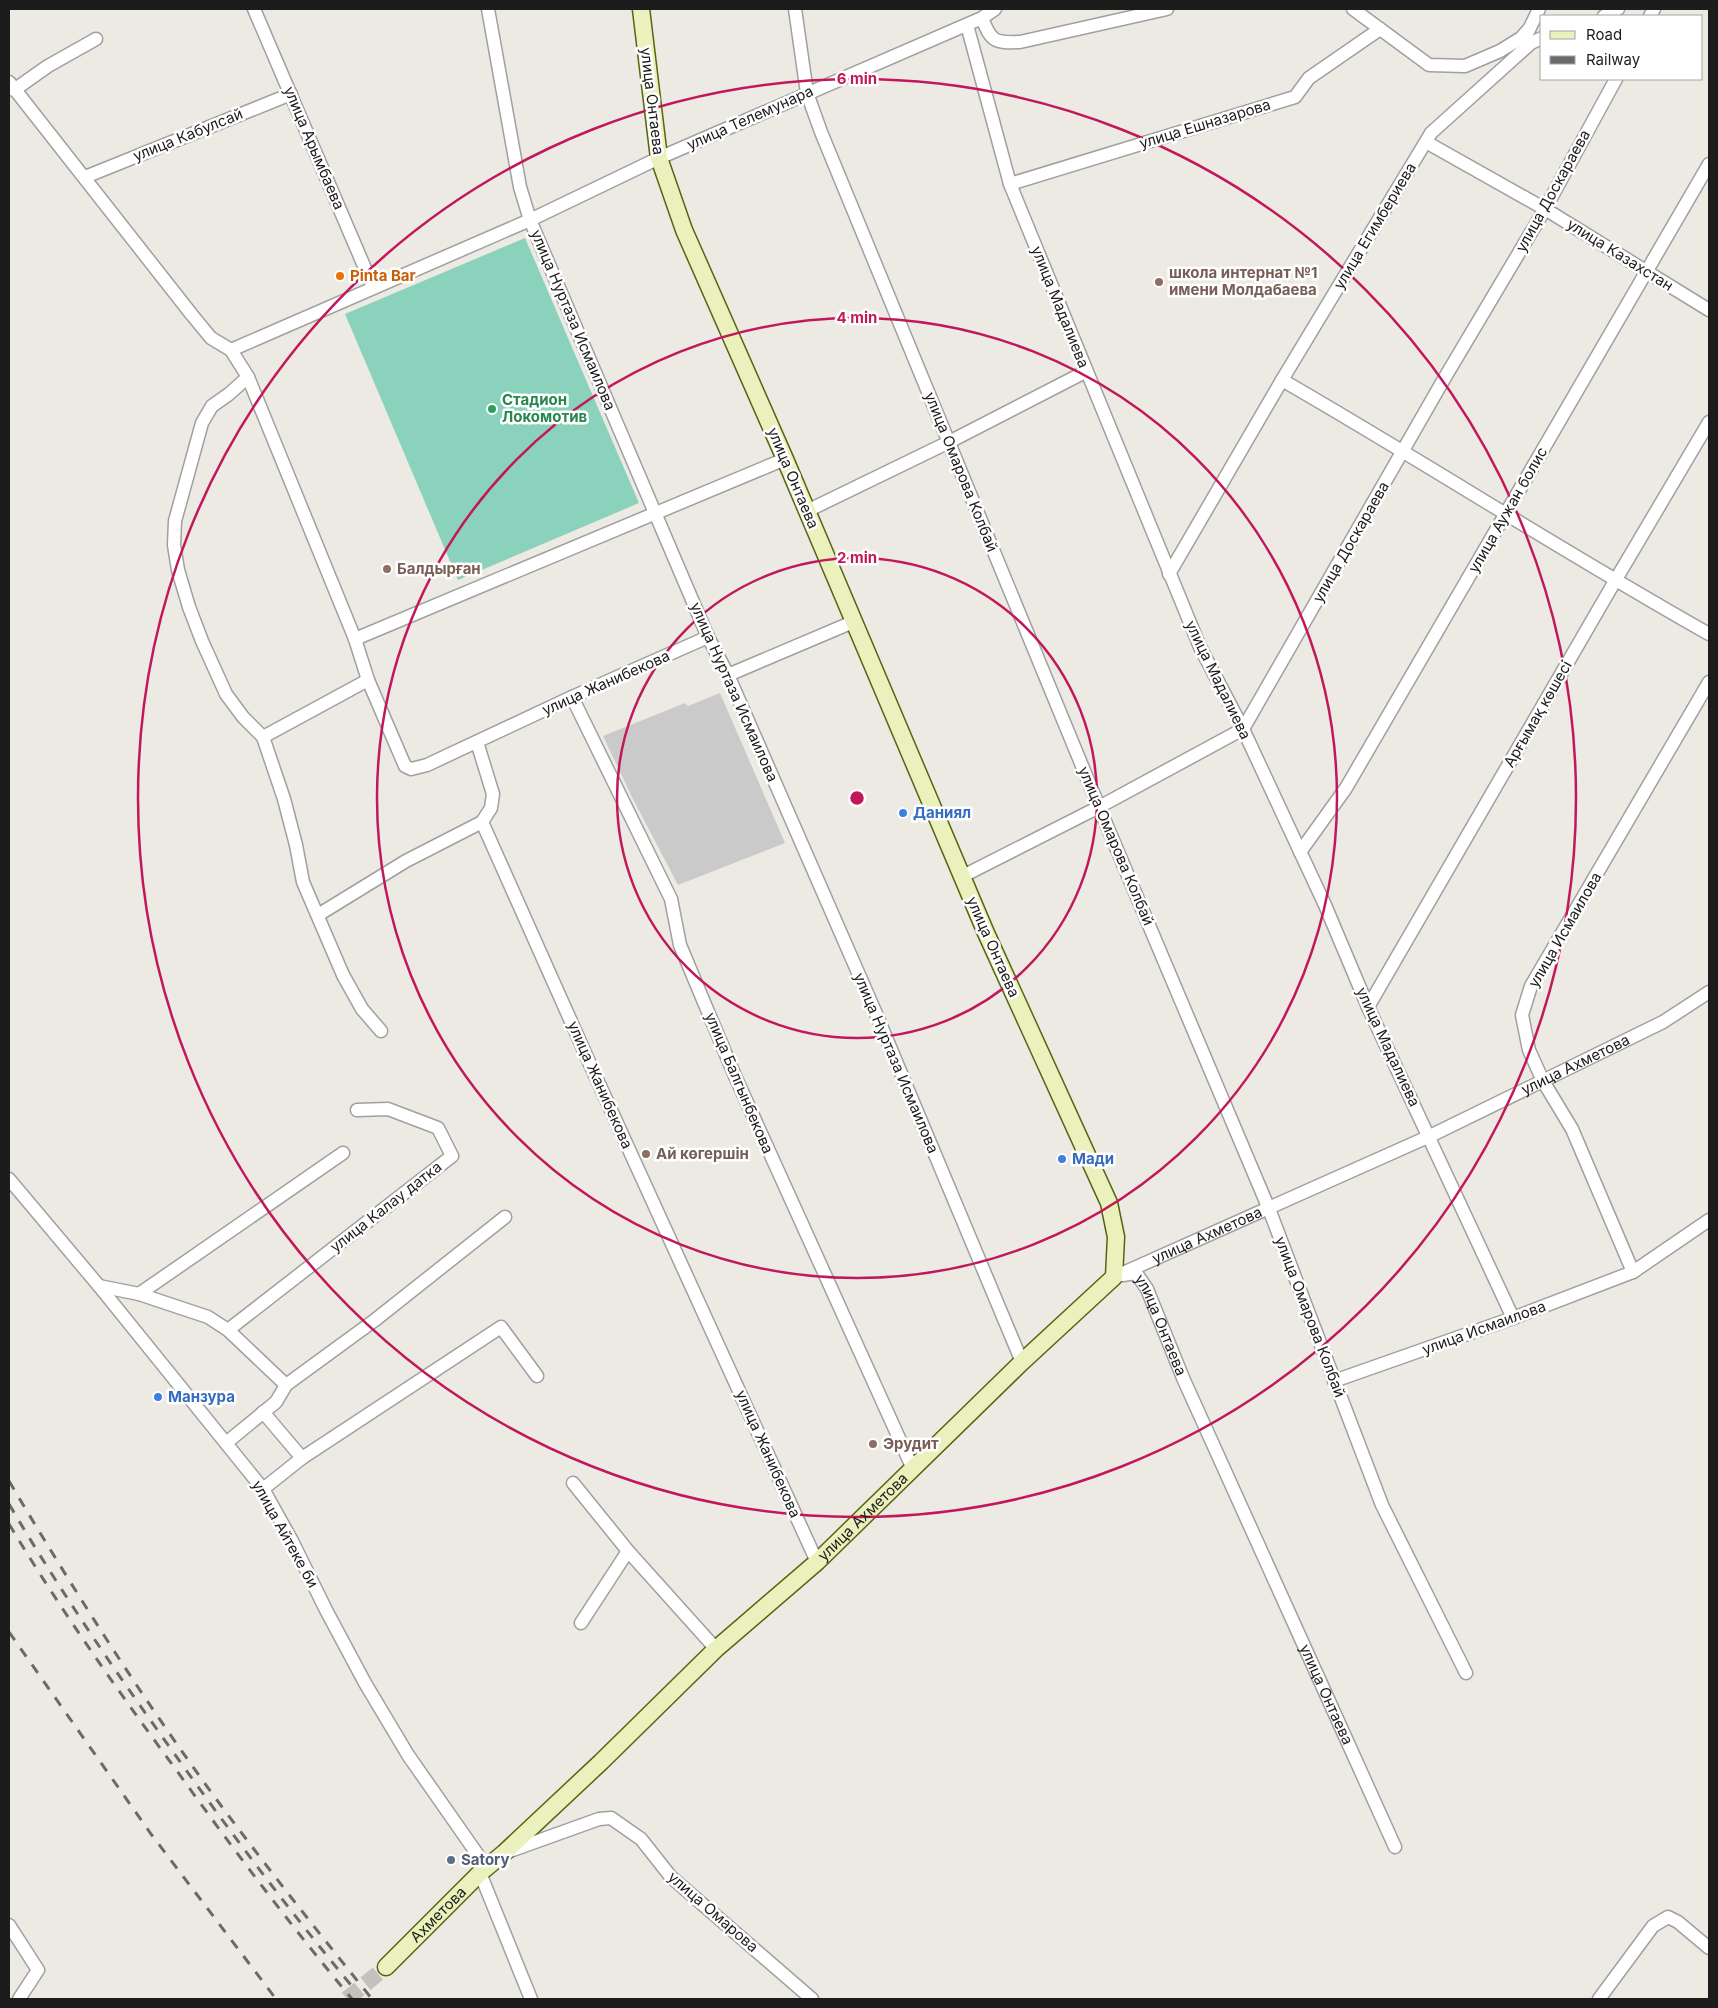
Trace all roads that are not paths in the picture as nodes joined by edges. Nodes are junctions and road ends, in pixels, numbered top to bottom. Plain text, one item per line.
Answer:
1 (254, 9) edge
2 (488, 9) edge
3 (641, 9) edge
4 (795, 9) edge
5 (995, 9) edge
6 (1167, 9) edge
7 (1353, 9) edge
8 (1540, 9) edge
9 (1618, 9) edge
10 (1606, 15) edge
11 (982, 18) junction
12 (967, 24) junction
13 (1380, 29) junction
14 (1529, 29) junction
15 (96, 39) dead end
16 (1540, 39) edge
17 (1518, 55) junction
18 (1615, 80) edge
19 (12, 86) edge
20 (807, 93) junction
21 (291, 94) junction
22 (1426, 142) junction
23 (659, 158) junction
24 (1709, 164) edge
25 (85, 177) junction
26 (1010, 184) junction
27 (1545, 209) junction
28 (530, 220) junction
29 (1648, 271) junction
30 (373, 287) junction
31 (1709, 310) edge
32 (231, 350) junction
33 (1086, 372) junction
34 (248, 377) junction
35 (1282, 380) junction
36 (1709, 422) edge
37 (949, 442) junction
38 (1404, 450) junction
39 (785, 459) junction
40 (807, 511) junction
41 (656, 515) junction
42 (1505, 515) junction
43 (1169, 574) junction
44 (1614, 581) junction
45 (853, 622) junction
46 (1709, 634) edge
47 (708, 638) junction
48 (356, 639) junction
49 (728, 676) junction
50 (368, 680) junction
51 (1709, 682) edge
52 (572, 697) junction
53 (1243, 730) junction
54 (263, 737) junction
55 (477, 742) junction
56 (1099, 807) junction
57 (482, 822) junction
58 (1300, 852) junction
59 (962, 876) junction
60 (318, 915) junction
61 (1709, 992) edge
62 (1368, 1007) junction
63 (381, 1031) dead end
64 (1543, 1081) junction
65 (357, 1110) dead end
66 (1430, 1136) junction
67 (344, 1153) dead end
68 (9, 1179) edge
69 (1269, 1209) junction
70 (506, 1217) dead end
71 (1709, 1220) edge
72 (1633, 1272) junction
73 (1114, 1277) junction
74 (99, 1286) junction
75 (139, 1294) junction
76 (1514, 1318) junction
77 (228, 1330) junction
78 (1022, 1362) junction
79 (537, 1376) dead end
80 (1334, 1381) junction
81 (286, 1386) junction
82 (263, 1412) junction
83 (226, 1442) junction
84 (302, 1458) junction
85 (913, 1469) junction
86 (573, 1483) dead end
87 (263, 1489) junction
88 (628, 1551) junction
89 (817, 1562) junction
90 (580, 1623) dead end
91 (716, 1649) junction
92 (1466, 1673) dead end
93 (601, 1762) joint
94 (1395, 1847) dead end
95 (504, 1853) junction
96 (484, 1871) junction
97 (9, 1925) edge
98 (1709, 1948) edge
99 (386, 1967) tunnel mouth
100 (19, 1999) edge
101 (531, 1999) edge
102 (812, 1999) edge
103 (1599, 1999) edge

1 - 21 street, улица Арымбаева
2 - 28 street, улица Нуртаза Исмаилова
3 - 23 main road, улица Онтаева
4 - 20 street, улица Омарова Колбай
5 - 11 street, улица Телемунара
6 - 11 street
7 - 13 street
8 - 14 street
9 - 10 street
11 - 12 street, улица Телемунара
12 - 20 street, улица Телемунара
12 - 26 street, улица Мадалиева
13 - 14 street
13 - 26 street, улица Ешназарова
14 - 17 street
15 - 19 street
16 - 17 street, улица Егимбериева
17 - 22 street, улица Егимбериева
18 - 27 street, улица Доскараева
19 - 25 street
20 - 23 street, улица Телемунара
20 - 37 street, улица Омарова Колбай
21 - 25 street, улица Кабулсай
21 - 30 street, улица Арымбаева
22 - 27 street, улица Казахстан
22 - 35 street, улица Егимбериева
23 - 28 street, улица Телемунара
23 - 39 main road, улица Онтаева
24 - 29 street, улица Аужан болис
25 - 32 street
26 - 33 street, улица Мадалиева
27 - 29 street, улица Казахстан
27 - 38 street, улица Доскараева
28 - 30 street, улица Телемунара
28 - 41 street, улица Нуртаза Исмаилова
29 - 31 street, улица Казахстан
29 - 42 street, улица Аужан болис
30 - 32 street, улица Телемунара
32 - 34 street
33 - 37 street
33 - 43 street, улица Мадалиева
34 - 48 street
34 - 54 street
35 - 38 street
35 - 43 street, улица Егимбериева
36 - 44 street, Арғымақ көшесі
37 - 40 street
37 - 56 street, улица Омарова Колбай
38 - 42 street
38 - 53 street, улица Доскараева
39 - 40 main road, улица Онтаева
39 - 41 street
40 - 45 main road, улица Онтаева
41 - 47 street, улица Нуртаза Исмаилова
41 - 48 street
42 - 44 street
42 - 58 street, улица Аужан болис
43 - 53 street, улица Мадалиева
44 - 46 street
44 - 62 street, Арғымақ көшесі
45 - 49 street
45 - 59 main road, улица Онтаева
47 - 49 street, улица Нуртаза Исмаилова
47 - 52 street, улица Жанибекова
48 - 50 street
49 - 78 street, улица Нуртаза Исмаилова
50 - 54 street
50 - 55 street, улица Жанибекова
51 - 64 street, улица Исмаилова
52 - 55 street, улица Жанибекова
52 - 85 street, улица Балгынбекова
53 - 56 street
53 - 58 street, улица Мадалиева
54 - 60 street
55 - 57 street
56 - 59 street
56 - 69 street, улица Омарова Колбай
57 - 60 street
57 - 89 street, улица Жанибекова
58 - 62 street, улица Мадалиева
59 - 73 main road, улица Онтаева
60 - 63 street
61 - 64 street, улица Ахметова
62 - 66 street, улица Мадалиева
64 - 66 street, улица Ахметова
64 - 72 street, улица Исмаилова
65 - 77 street, улица Калау датка
66 - 69 street, улица Ахметова
66 - 76 street, улица Мадалиева
67 - 75 street
68 - 74 street, улица Айтеке би
69 - 73 street, улица Ахметова
69 - 80 street, улица Омарова Колбай
70 - 81 street
71 - 72 street, улица Исмаилова
72 - 76 street, улица Исмаилова
73 - 78 main road, улица Ахметова
73 - 94 street, улица Онтаева
74 - 75 street
74 - 83 street, улица Айтеке би
75 - 77 street
76 - 80 street, улица Исмаилова
77 - 81 street
78 - 85 main road, улица Ахметова
79 - 84 street
80 - 92 street, улица Омарова Колбай
81 - 82 street
82 - 83 street
82 - 84 street
83 - 87 street, улица Айтеке би
84 - 87 street
85 - 89 main road, улица Ахметова
86 - 88 street
87 - 96 street, улица Айтеке би
88 - 90 street
88 - 91 street
89 - 91 main road, улица Ахметова
91 - 93 main road, улица Ахметова
93 - 95 main road, Ахметова
95 - 96 main road, Ахметова
95 - 102 street, улица Омарова
96 - 99 main road, Ахметова
96 - 101 street, улица Айтеке би
97 - 100 street
98 - 103 street

